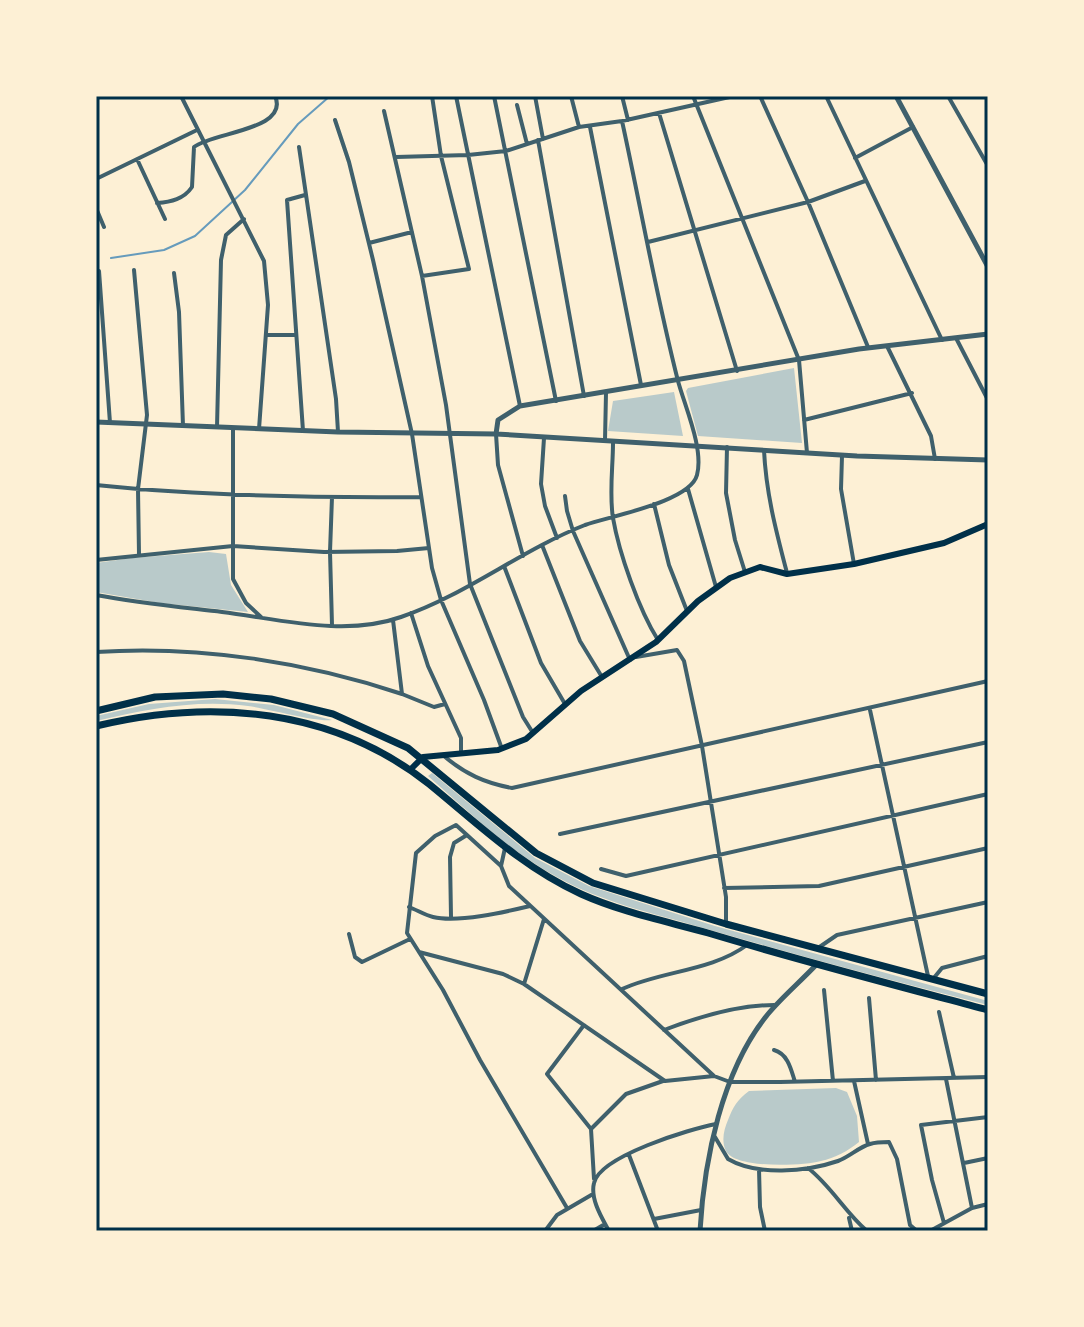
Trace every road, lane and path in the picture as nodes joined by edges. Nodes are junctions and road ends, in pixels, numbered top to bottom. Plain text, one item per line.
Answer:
1 (181, 96) edge
2 (275, 96) edge
3 (432, 96) edge
4 (456, 96) edge
5 (494, 96) edge
6 (535, 96) edge
7 (571, 96) edge
8 (622, 96) edge
9 (693, 96) edge
10 (734, 96) edge
11 (760, 96) edge
12 (826, 96) edge
13 (896, 96) edge
14 (948, 96) edge
15 (697, 104) junction
16 (517, 105) dead end
17 (384, 111) dead end
18 (659, 113) junction
19 (335, 120) dead end
20 (625, 121) junction
21 (590, 126) junction
22 (579, 127) junction
23 (913, 127) junction
24 (197, 130) junction
25 (202, 140) junction
26 (540, 140) junction
27 (527, 144) junction
28 (299, 147) dead end
29 (506, 151) junction
30 (468, 155) junction
31 (441, 156) junction
32 (395, 157) junction
33 (855, 158) junction
34 (137, 159) junction
35 (988, 166) edge
36 (96, 179) edge
37 (866, 181) junction
38 (306, 195) junction
39 (808, 202) junction
40 (157, 203) junction
41 (96, 208) edge
42 (742, 217) junction
43 (165, 219) dead end
44 (244, 219) junction
45 (104, 227) dead end
46 (695, 231) junction
47 (412, 232) junction
48 (648, 242) junction
49 (369, 243) junction
50 (988, 267) edge
51 (134, 270) dead end
52 (96, 271) edge
53 (174, 273) dead end
54 (422, 276) junction
55 (988, 334) edge
56 (266, 335) junction
57 (296, 335) junction
58 (956, 338) junction
59 (942, 340) junction
60 (887, 346) junction
61 (869, 348) junction
62 (799, 360) junction
63 (737, 371) junction
64 (678, 381) junction
65 (641, 387) junction
66 (606, 393) junction
67 (912, 393) junction
68 (584, 396) junction
69 (988, 400) edge
70 (556, 401) junction
71 (520, 406) junction
72 (804, 420) junction
73 (96, 422) edge
74 (110, 423) junction
75 (145, 424) junction
76 (183, 426) junction
77 (217, 427) junction
78 (233, 428) junction
79 (259, 429) junction
80 (303, 431) junction
81 (338, 432) junction
82 (412, 434) junction
83 (496, 434) junction
84 (451, 435) junction
85 (544, 438) junction
86 (605, 442) junction
87 (613, 443) junction
88 (697, 445) junction
89 (727, 447) junction
90 (764, 450) junction
91 (807, 453) junction
92 (842, 455) junction
93 (935, 459) junction
94 (988, 460) edge
95 (96, 485) edge
96 (138, 489) junction
97 (688, 489) junction
98 (233, 493) junction
99 (565, 496) dead end
100 (332, 497) junction
101 (421, 497) junction
102 (654, 504) junction
103 (612, 516) junction
104 (988, 524) edge
105 (573, 531) junction
106 (557, 538) junction
107 (542, 545) junction
108 (233, 546) junction
109 (429, 548) junction
110 (330, 552) junction
111 (139, 554) junction
112 (523, 556) junction
113 (96, 560) edge
114 (854, 564) junction
115 (504, 566) junction
116 (745, 572) junction
117 (787, 574) junction
118 (470, 584) junction
119 (716, 587) junction
120 (96, 595) edge
121 (441, 600) junction
122 (687, 611) junction
123 (411, 613) junction
124 (263, 618) junction
125 (393, 620) junction
126 (332, 625) junction
127 (658, 640) junction
128 (96, 652) edge
129 (632, 658) junction
130 (602, 677) junction
131 (988, 681) edge
132 (402, 694) junction
133 (445, 704) junction
134 (565, 704) junction
135 (870, 710) junction
136 (96, 711) edge
137 (96, 726) edge
138 (533, 733) junction
139 (988, 742) edge
140 (702, 746) junction
141 (502, 749) junction
142 (461, 755) junction
143 (444, 756) junction
144 (423, 757) junction
145 (883, 766) junction
146 (410, 770) junction
147 (988, 794) edge
148 (710, 800) junction
149 (894, 816) junction
150 (560, 834) dead end
151 (467, 835) junction
152 (505, 848) junction
153 (988, 848) edge
154 (719, 855) junction
155 (501, 866) junction
156 (905, 867) junction
157 (601, 869) dead end
158 (724, 888) junction
159 (988, 902) edge
160 (530, 906) junction
161 (409, 907) junction
162 (915, 917) junction
163 (451, 918) junction
164 (544, 919) junction
165 (726, 924) junction
166 (349, 934) dead end
167 (410, 939) junction
168 (747, 945) junction
169 (816, 949) junction
170 (417, 952) junction
171 (988, 956) edge
172 (816, 965) junction
173 (930, 979) junction
174 (524, 984) junction
175 (621, 989) junction
176 (824, 990) dead end
177 (988, 994) edge
178 (869, 998) dead end
179 (777, 1005) junction
180 (988, 1010) edge
181 (939, 1012) dead end
182 (584, 1025) junction
183 (664, 1030) junction
184 (774, 1050) dead end
185 (714, 1076) junction
186 (988, 1077) edge
187 (954, 1078) junction
188 (946, 1079) junction
189 (876, 1080) junction
190 (665, 1081) junction
191 (833, 1081) junction
192 (854, 1081) junction
193 (730, 1082) junction
194 (795, 1082) junction
195 (988, 1117) edge
196 (954, 1120) junction
197 (718, 1124) junction
198 (591, 1129) junction
199 (715, 1137) junction
200 (868, 1144) junction
201 (629, 1155) junction
202 (988, 1158) edge
203 (964, 1163) junction
204 (808, 1168) junction
205 (759, 1169) junction
206 (594, 1181) junction
207 (594, 1193) junction
208 (988, 1204) edge
209 (567, 1208) junction
210 (972, 1208) junction
211 (701, 1210) junction
212 (849, 1214) junction
213 (654, 1219) junction
214 (944, 1223) junction
215 (605, 1224) junction
216 (545, 1231) edge
217 (593, 1231) edge
218 (609, 1231) edge
219 (658, 1231) edge
220 (700, 1231) edge
221 (765, 1231) edge
222 (852, 1231) edge
223 (867, 1231) edge
224 (917, 1231) edge
225 (930, 1231) edge

1 - 24 street
2 - 25 street
3 - 31 street
4 - 30 street
5 - 29 street
6 - 26 street
7 - 22 street
8 - 20 street
9 - 15 street
10 - 15 street
11 - 39 street
12 - 33 street
13 - 23 street
14 - 35 street
15 - 18 street
15 - 42 street
16 - 27 street
17 - 32 street
18 - 20 street
18 - 46 street
19 - 49 street
20 - 21 street
20 - 48 street
21 - 22 street
21 - 65 street
22 - 26 street
23 - 33 street
23 - 50 street
24 - 25 street
24 - 34 street
25 - 40 street
25 - 44 street
26 - 27 street
26 - 68 street
27 - 29 street
28 - 38 street
29 - 30 street
29 - 70 street
30 - 31 street
30 - 71 street
31 - 32 street
31 - 54 street
32 - 47 street
33 - 37 street
34 - 36 street
34 - 40 street
37 - 39 street
37 - 59 street
38 - 57 street
38 - 81 street
39 - 42 street
39 - 61 street
40 - 43 street
41 - 45 street
42 - 46 street
42 - 62 street
44 - 56 street
44 - 77 street
46 - 48 street
46 - 63 street
47 - 49 street
47 - 54 street
48 - 64 street
49 - 82 street
51 - 75 street
52 - 74 street
53 - 76 street
54 - 84 street
55 - 58 street
56 - 57 street
56 - 79 street
57 - 80 street
58 - 59 street
58 - 69 street
59 - 60 street
60 - 61 street
60 - 67 street
61 - 62 street
62 - 63 street
62 - 72 street
63 - 64 street
64 - 65 street
64 - 88 street
65 - 66 street
66 - 68 street
66 - 86 street
67 - 72 street
67 - 93 street
68 - 70 street
70 - 71 street
71 - 83 street
72 - 91 street
73 - 74 street
74 - 75 street
75 - 76 street
75 - 96 street
76 - 77 street
77 - 78 street
78 - 79 street
78 - 98 street
79 - 80 street
80 - 81 street
81 - 82 street
82 - 84 street
82 - 101 street
83 - 84 street
83 - 85 street
83 - 112 street
84 - 118 street
85 - 86 street
85 - 106 street
86 - 87 street
87 - 88 street
87 - 103 street
88 - 89 street
88 - 97 street
89 - 90 street
89 - 116 street
90 - 91 street
90 - 117 street
91 - 92 street
92 - 93 street
92 - 114 street
93 - 94 street
95 - 96 street
96 - 98 street
96 - 111 street
97 - 102 street
97 - 119 street
98 - 100 street
98 - 108 street
99 - 105 street
100 - 101 street
100 - 110 street
101 - 109 street
102 - 103 street
102 - 122 street
103 - 105 street
103 - 127 street
104 - 114 main road
105 - 106 street
105 - 129 street
106 - 107 street
107 - 112 street
107 - 130 street
108 - 110 street
108 - 111 street
108 - 124 street
109 - 110 street
109 - 121 street
110 - 126 street
111 - 113 street
112 - 115 street
114 - 117 main road
115 - 118 street
115 - 134 street
116 - 117 main road
116 - 119 main road
118 - 121 street
118 - 138 street
119 - 122 main road
120 - 124 street
121 - 123 street
121 - 141 street
122 - 127 main road
123 - 125 street
123 - 133 street
124 - 126 street
125 - 126 street
125 - 132 street
127 - 129 main road
128 - 132 street
129 - 130 main road
129 - 140 street
130 - 134 main road
131 - 135 street
132 - 133 street
133 - 142 street
134 - 138 main road
135 - 140 street
135 - 145 street
136 - 144 highway
137 - 146 highway
138 - 141 main road
139 - 145 street
140 - 143 street
140 - 148 street
141 - 142 main road
142 - 143 main road
143 - 144 main road
144 - 146 main road
144 - 165 highway
145 - 148 street
145 - 149 street
146 - 152 highway
147 - 149 street
148 - 150 street
148 - 154 street
149 - 154 street
149 - 156 street
151 - 155 street
151 - 161 street
151 - 163 street
152 - 155 street
152 - 168 highway
153 - 156 street
154 - 157 street
154 - 158 street
155 - 160 street
156 - 158 street
156 - 162 street
158 - 165 street
159 - 162 street
160 - 163 street
160 - 164 street
161 - 163 street
161 - 167 street
162 - 169 street
162 - 173 street
164 - 174 street
164 - 175 street
165 - 169 highway
166 - 167 street
167 - 170 street
168 - 172 highway
168 - 175 street
169 - 173 highway
170 - 174 street
170 - 209 street
171 - 173 street
172 - 179 street
172 - 180 highway
173 - 177 highway
174 - 182 street
175 - 183 street
176 - 191 street
178 - 189 street
179 - 183 street
179 - 193 street
181 - 187 street
182 - 190 street
182 - 198 street
183 - 185 street
184 - 194 street
185 - 190 street
185 - 193 street
186 - 187 street
187 - 188 street
188 - 189 street
188 - 196 street
189 - 192 street
190 - 198 street
191 - 192 street
191 - 194 street
192 - 200 street
193 - 194 street
193 - 197 street
195 - 196 street
196 - 203 street
196 - 214 street
197 - 199 street
197 - 201 street
198 - 206 street
199 - 205 street
199 - 211 street
200 - 204 street
200 - 224 street
201 - 206 street
201 - 213 street
202 - 203 street
203 - 210 street
204 - 205 street
204 - 212 street
205 - 221 street
206 - 207 street
207 - 209 street
207 - 215 street
208 - 210 street
209 - 216 street
210 - 214 street
211 - 213 street
211 - 220 street
212 - 222 street
212 - 223 street
213 - 219 street
214 - 225 street
215 - 217 street
215 - 218 street

